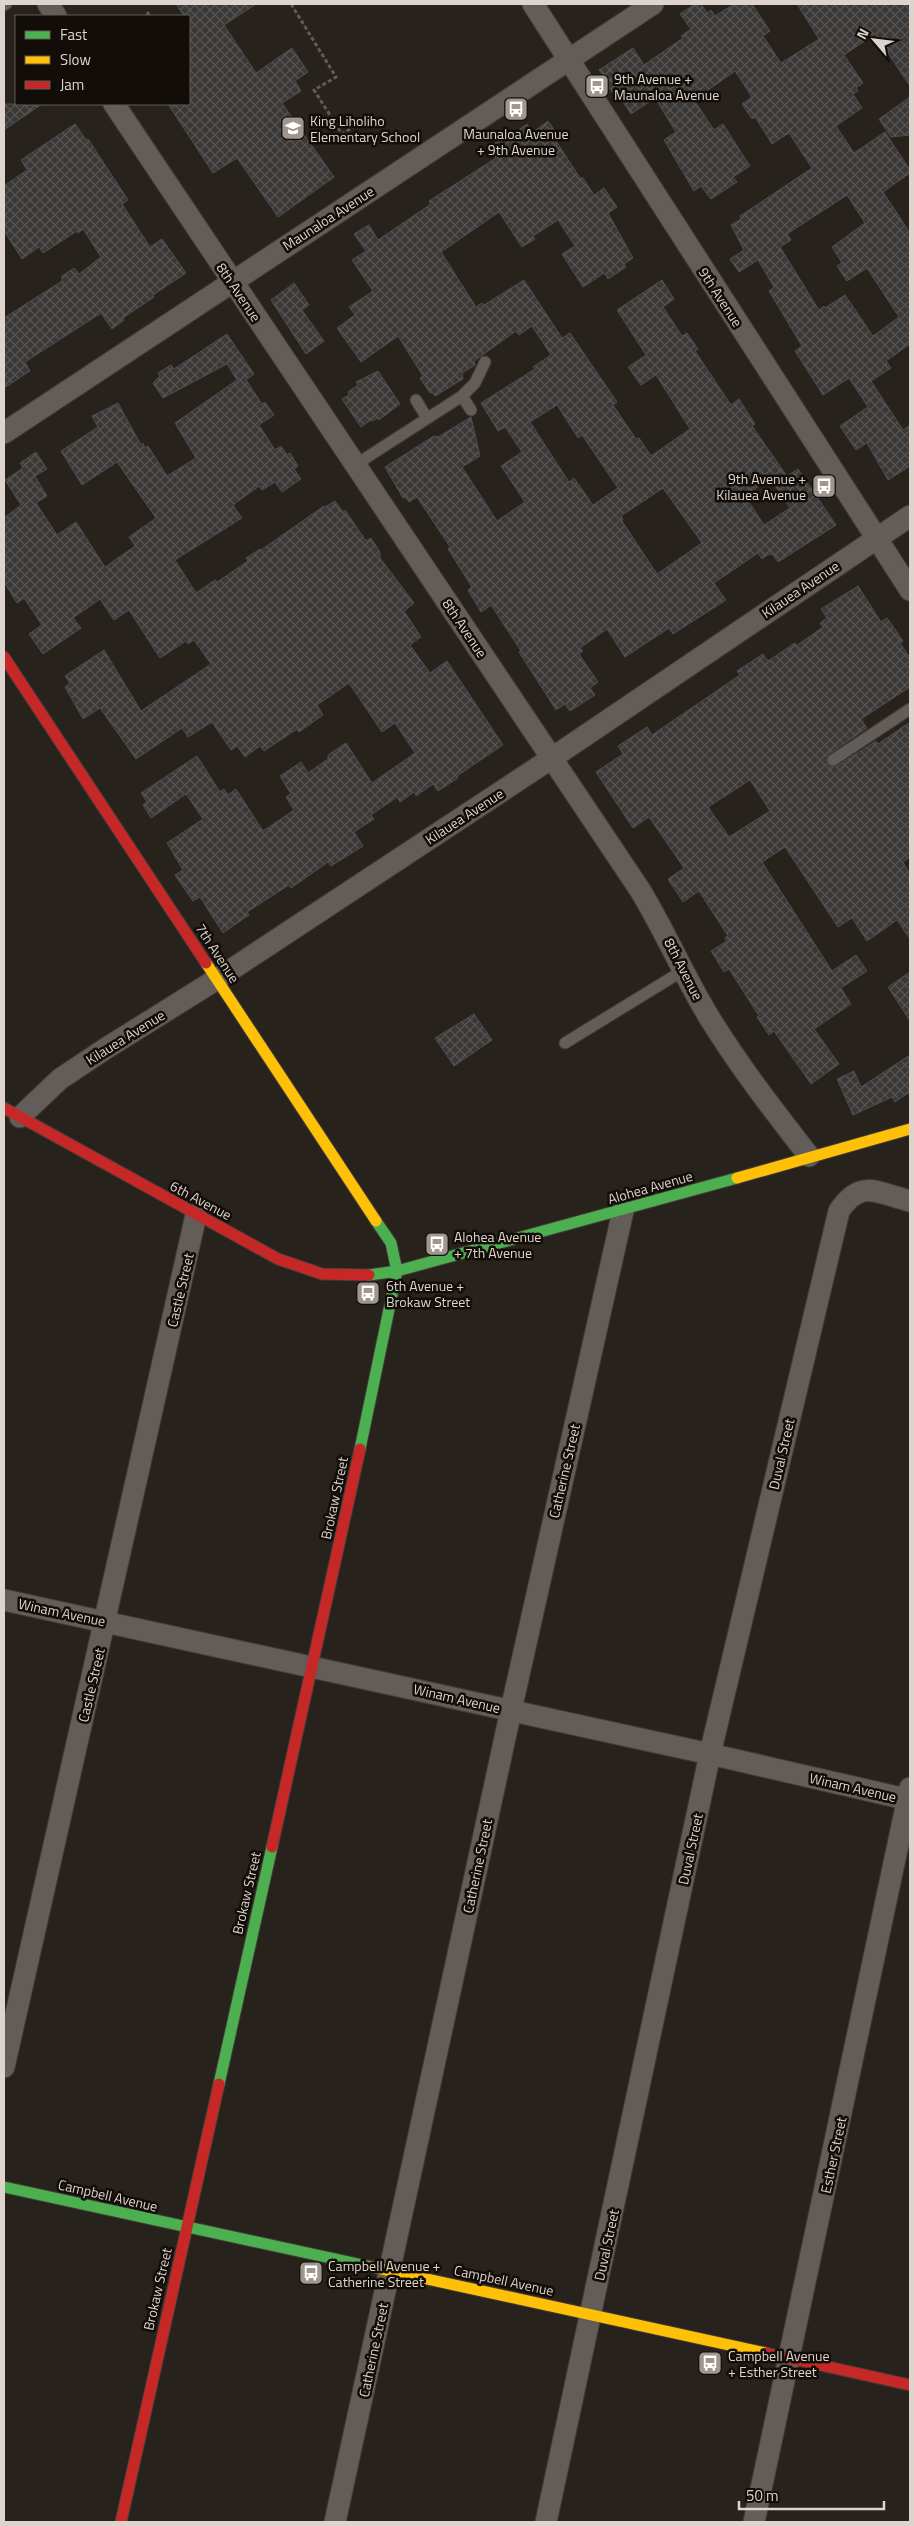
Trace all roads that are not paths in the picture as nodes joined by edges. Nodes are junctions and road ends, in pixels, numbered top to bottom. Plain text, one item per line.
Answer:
1 (48, 4) edge
2 (533, 4) edge
3 (653, 4) edge
4 (55, 15) edge
5 (569, 60) junction
6 (115, 105) edge
7 (232, 282) junction
8 (485, 362) dead end
9 (462, 396) junction
10 (416, 400) dead end
11 (471, 410) dead end
12 (427, 418) junction
13 (4, 433) edge
14 (355, 465) junction
15 (910, 516) edge
16 (876, 538) junction
17 (910, 590) edge
18 (4, 657) edge
19 (910, 709) edge
20 (552, 758) junction
21 (833, 760) dead end
22 (684, 970) junction
23 (217, 979) junction
24 (564, 1043) dead end
25 (12, 1112) edge
26 (910, 1129) edge
27 (809, 1156) junction
28 (910, 1201) edge
29 (623, 1211) junction
30 (196, 1215) junction
31 (397, 1270) junction
32 (4, 1600) edge
33 (105, 1622) junction
34 (313, 1666) junction
35 (511, 1710) junction
36 (710, 1754) junction
37 (909, 1796) edge
38 (4, 2067) edge
39 (4, 2187) edge
40 (186, 2228) junction
41 (391, 2270) junction
42 (591, 2314) junction
43 (790, 2359) junction
44 (910, 2385) edge
45 (120, 2522) edge
46 (335, 2522) edge
47 (546, 2522) edge
48 (754, 2522) edge

1 - 4 street
2 - 5 street, 9th Avenue
3 - 5 street, Maunaloa Avenue
5 - 7 street, Maunaloa Avenue
5 - 16 street, 9th Avenue
6 - 7 street, 8th Avenue
7 - 13 street, Maunaloa Avenue
7 - 14 street, 8th Avenue
8 - 9 lane
9 - 11 lane
9 - 12 lane
10 - 12 lane
12 - 14 lane
14 - 20 street, 8th Avenue
15 - 16 street, Kilauea Avenue
16 - 17 street, 9th Avenue
16 - 20 street, Kilauea Avenue
18 - 23 street, 7th Avenue
19 - 21 lane
20 - 22 street, 8th Avenue
20 - 23 street, Kilauea Avenue
22 - 24 lane
22 - 27 street, 8th Avenue
23 - 25 street, Kilauea Avenue
23 - 31 street, 7th Avenue
25 - 30 street, 6th Avenue
26 - 27 street, Alohea Avenue
27 - 29 street, Alohea Avenue
28 - 36 street, Duval Street
29 - 31 street, Alohea Avenue
29 - 35 street, Catherine Street
30 - 31 street, 6th Avenue
30 - 33 street, Castle Street
31 - 34 street, Brokaw Street
32 - 33 street, Winam Avenue
33 - 34 street, Winam Avenue
33 - 38 street, Castle Street
34 - 35 street, Winam Avenue
34 - 40 street, Brokaw Street
35 - 36 street, Winam Avenue
35 - 41 street, Catherine Street
36 - 37 street, Winam Avenue
36 - 42 street, Duval Street
37 - 43 street, Esther Street
39 - 40 street, Campbell Avenue
40 - 41 street, Campbell Avenue
40 - 45 street, Brokaw Street
41 - 42 street, Campbell Avenue
41 - 46 street, Catherine Street
42 - 43 street, Campbell Avenue
42 - 47 street, Duval Street
43 - 44 street, Campbell Avenue
43 - 48 street, Esther Street

